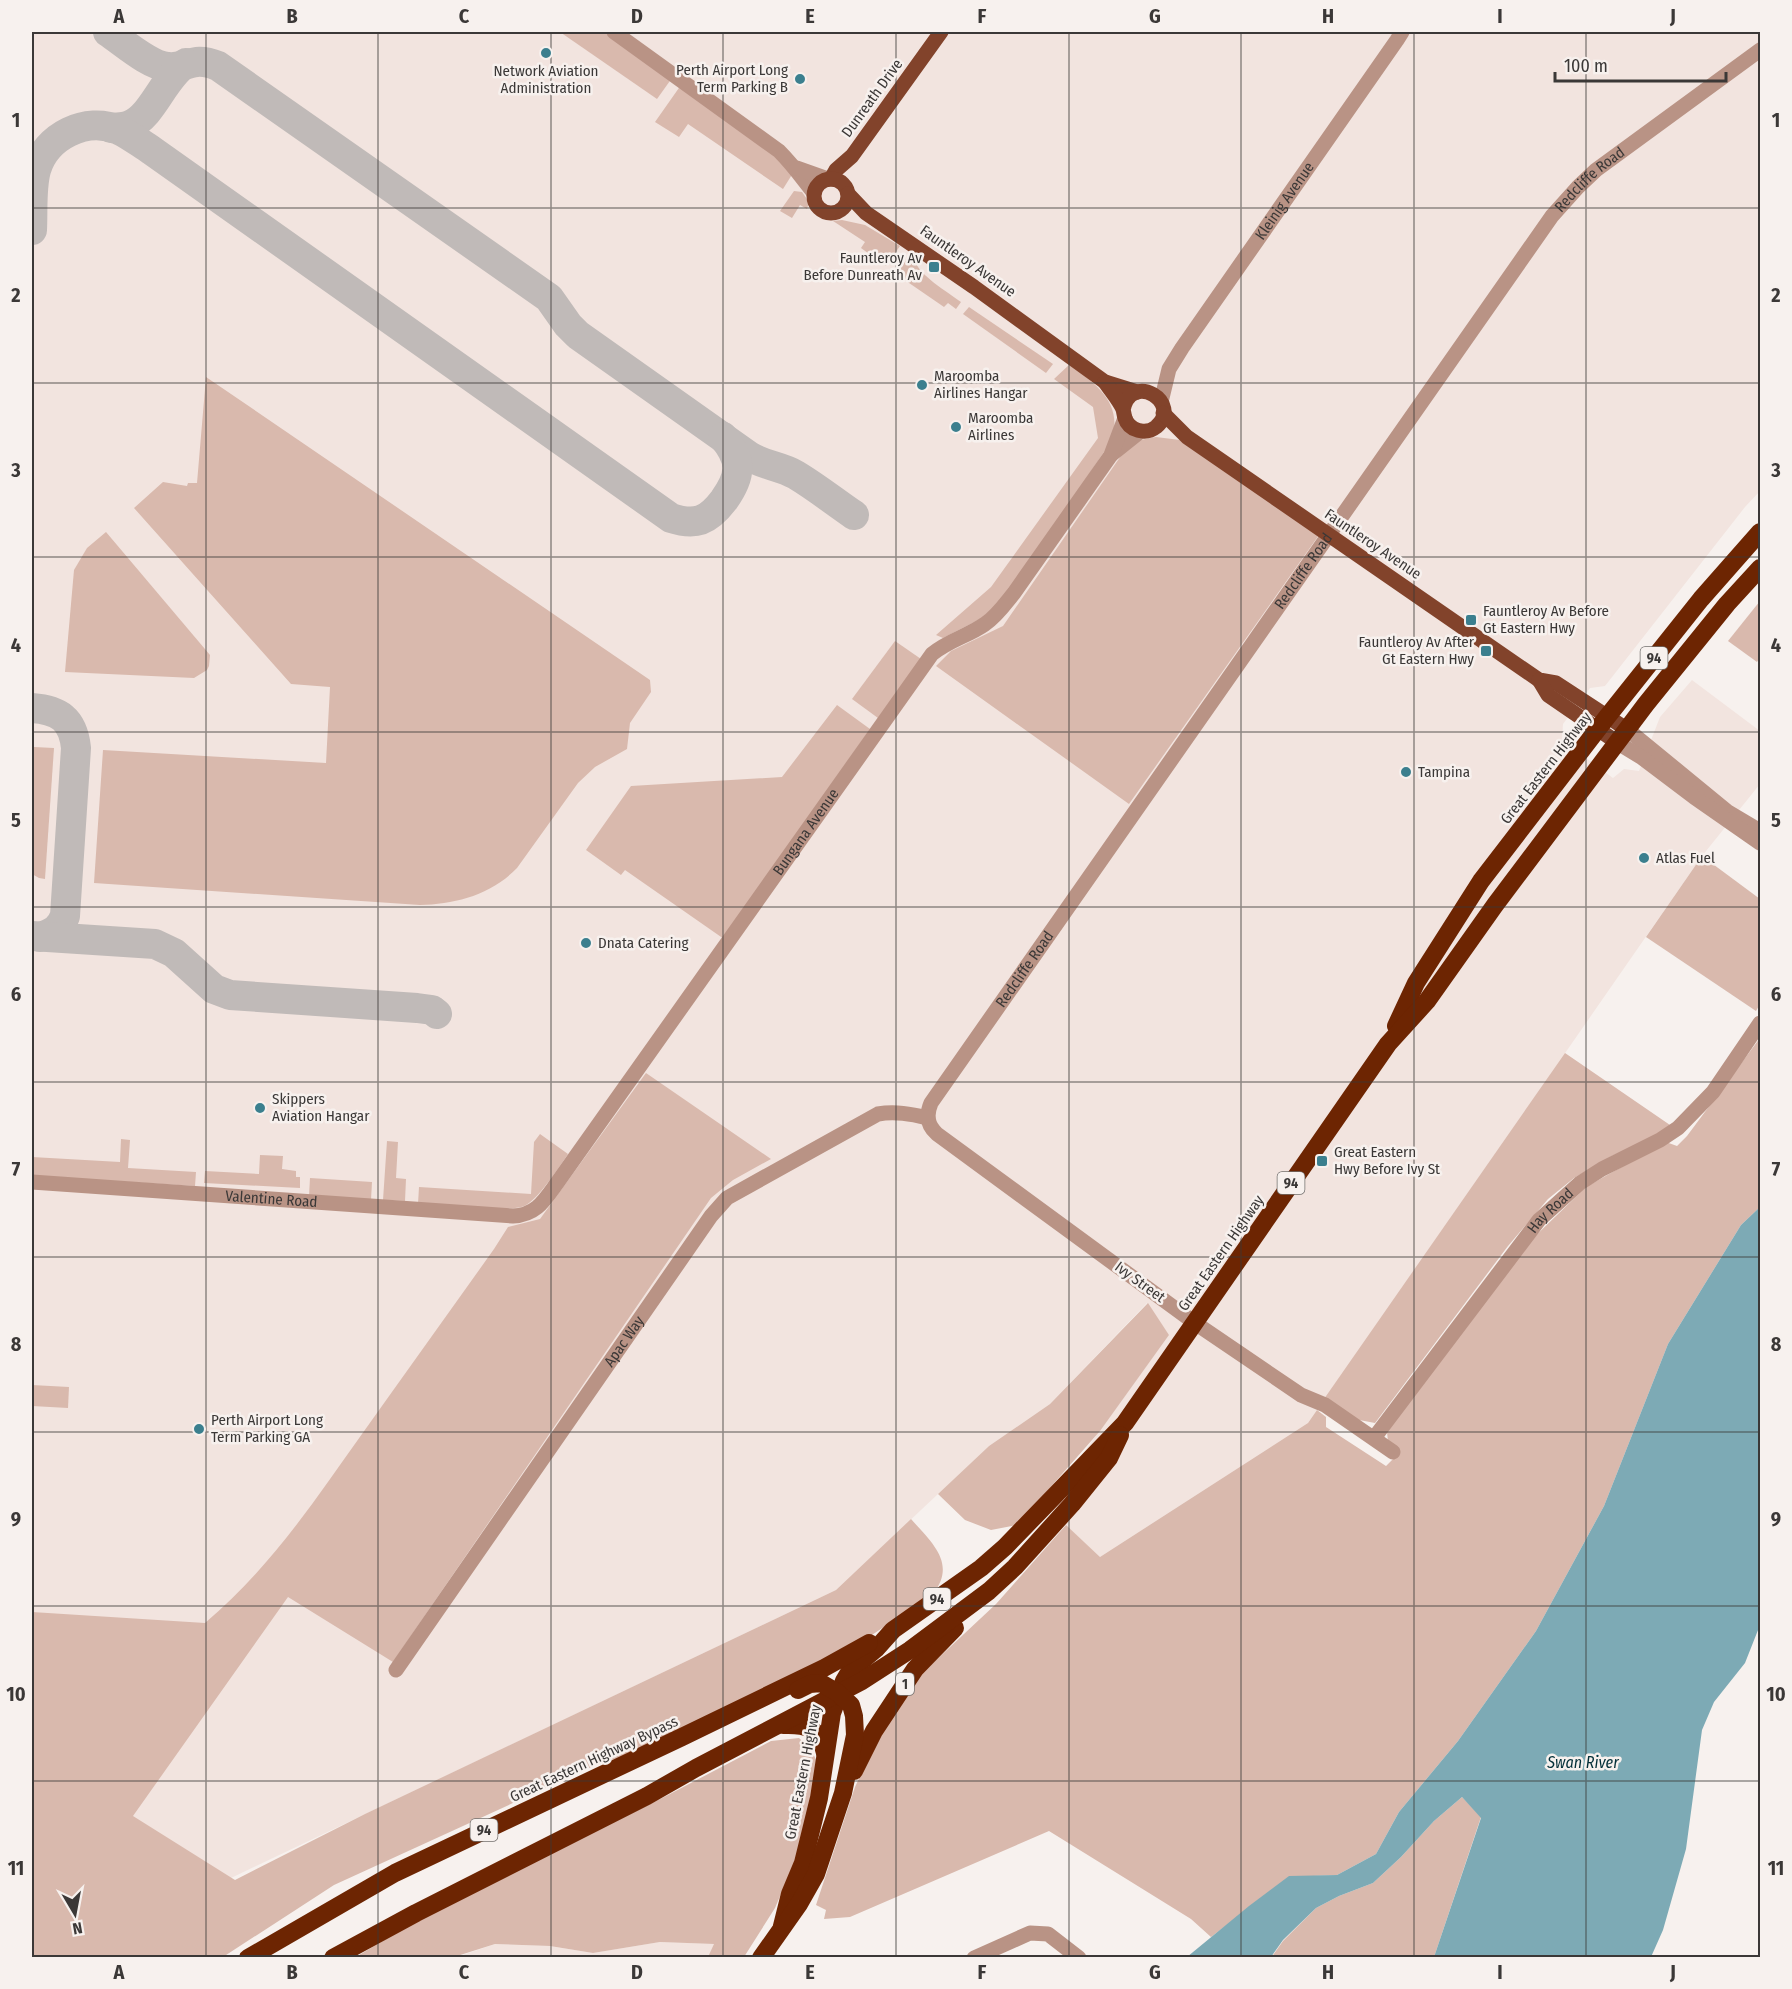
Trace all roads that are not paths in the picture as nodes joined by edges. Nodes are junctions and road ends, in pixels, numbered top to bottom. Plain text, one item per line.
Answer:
1 (614, 32) edge
2 (941, 32) edge
3 (1402, 32) edge
4 (1761, 50) edge
5 (852, 156) junction
6 (797, 168) junction
7 (829, 179) junction
8 (847, 191) junction
9 (814, 193) junction
10 (840, 210) junction
11 (866, 213) junction
12 (1169, 369) junction
13 (1105, 382) junction
14 (1140, 392) junction
15 (1162, 407) junction
16 (1124, 414) junction
17 (1147, 430) junction
18 (1188, 437) junction
19 (1111, 455) junction
20 (1761, 532) edge
21 (1329, 535) junction
22 (1761, 568) edge
23 (1602, 724) junction
24 (1623, 737) junction
25 (1761, 831) edge
26 (1761, 843) edge
27 (1761, 1023) edge
28 (1388, 1044) junction
29 (928, 1118) junction
30 (32, 1182) edge
31 (513, 1216) joint
32 (1195, 1323) junction
33 (1125, 1424) junction
34 (1374, 1438) junction
35 (1393, 1452) dead end
36 (989, 1591) junction
37 (893, 1630) junction
38 (396, 1670) dead end
39 (838, 1693) junction
40 (744, 1707) junction
41 (780, 1725) junction
42 (825, 1753) junction
43 (843, 1793) junction
44 (782, 1926) junction
45 (248, 1958) edge
46 (333, 1958) edge
47 (760, 1958) edge
48 (974, 1958) edge
49 (1079, 1958) edge

1 - 6 street
2 - 5 main road, Dunreath Drive
3 - 12 street, Kleinig Avenue
4 - 21 street, Redcliffe Road
5 - 7 main road, Dunreath Drive
5 - 8 main road, Dunreath Drive
6 - 7 street
6 - 9 street
7 - 8 main road
7 - 9 main road
8 - 10 main road
8 - 11 main road, Fauntleroy Avenue
9 - 10 main road
10 - 11 main road, Fauntleroy Avenue
11 - 13 main road, Fauntleroy Avenue
12 - 14 street, Kleinig Avenue
12 - 15 street, Kleinig Avenue
13 - 14 main road, Fauntleroy Avenue
13 - 16 main road, Fauntleroy Avenue
14 - 15 main road
14 - 16 main road
15 - 17 main road
15 - 18 main road, Fauntleroy Avenue
16 - 17 main road
16 - 19 street, Bungana Avenue
17 - 18 main road, Fauntleroy Avenue
17 - 19 street, Bungana Avenue
18 - 21 main road, Fauntleroy Avenue
19 - 31 street, Bungana Avenue
20 - 23 highway, Great Eastern Highway / 94
21 - 23 main road, Fauntleroy Avenue
21 - 29 street, Redcliffe Road
22 - 24 highway, Great Eastern Highway / 94
23 - 24 main road, Fauntleroy Avenue
23 - 28 highway, Great Eastern Highway / 94
24 - 25 street, Fauntleroy Avenue
24 - 26 street, Fauntleroy Avenue
24 - 28 highway, Great Eastern Highway / 94
27 - 34 street, Hay Road
28 - 32 highway, Great Eastern Highway / 94
29 - 32 street, Ivy Street
29 - 38 street, Apac Way
30 - 31 street, Valentine Road
32 - 33 highway, Great Eastern Highway / 94
32 - 34 street, Ivy Street
33 - 36 highway, Great Eastern Highway / 94
33 - 37 highway, Great Eastern Highway / 94
34 - 35 street, Ivy Street
36 - 39 highway, Great Eastern Highway / 94
36 - 43 highway, 1
37 - 39 highway, Great Eastern Highway / 1
37 - 40 highway, Great Eastern Highway Bypass / 94
39 - 40 highway, Great Eastern Highway
39 - 41 highway, 94
39 - 42 highway, Great Eastern Highway / 1
39 - 43 highway, Great Eastern Highway
40 - 45 highway, Great Eastern Highway Bypass / 94
41 - 42 highway
41 - 46 highway, 94
42 - 44 highway, Great Eastern Highway / 1
43 - 44 highway, Great Eastern Highway / 1
44 - 47 highway, Great Eastern Highway / 1
48 - 49 street

